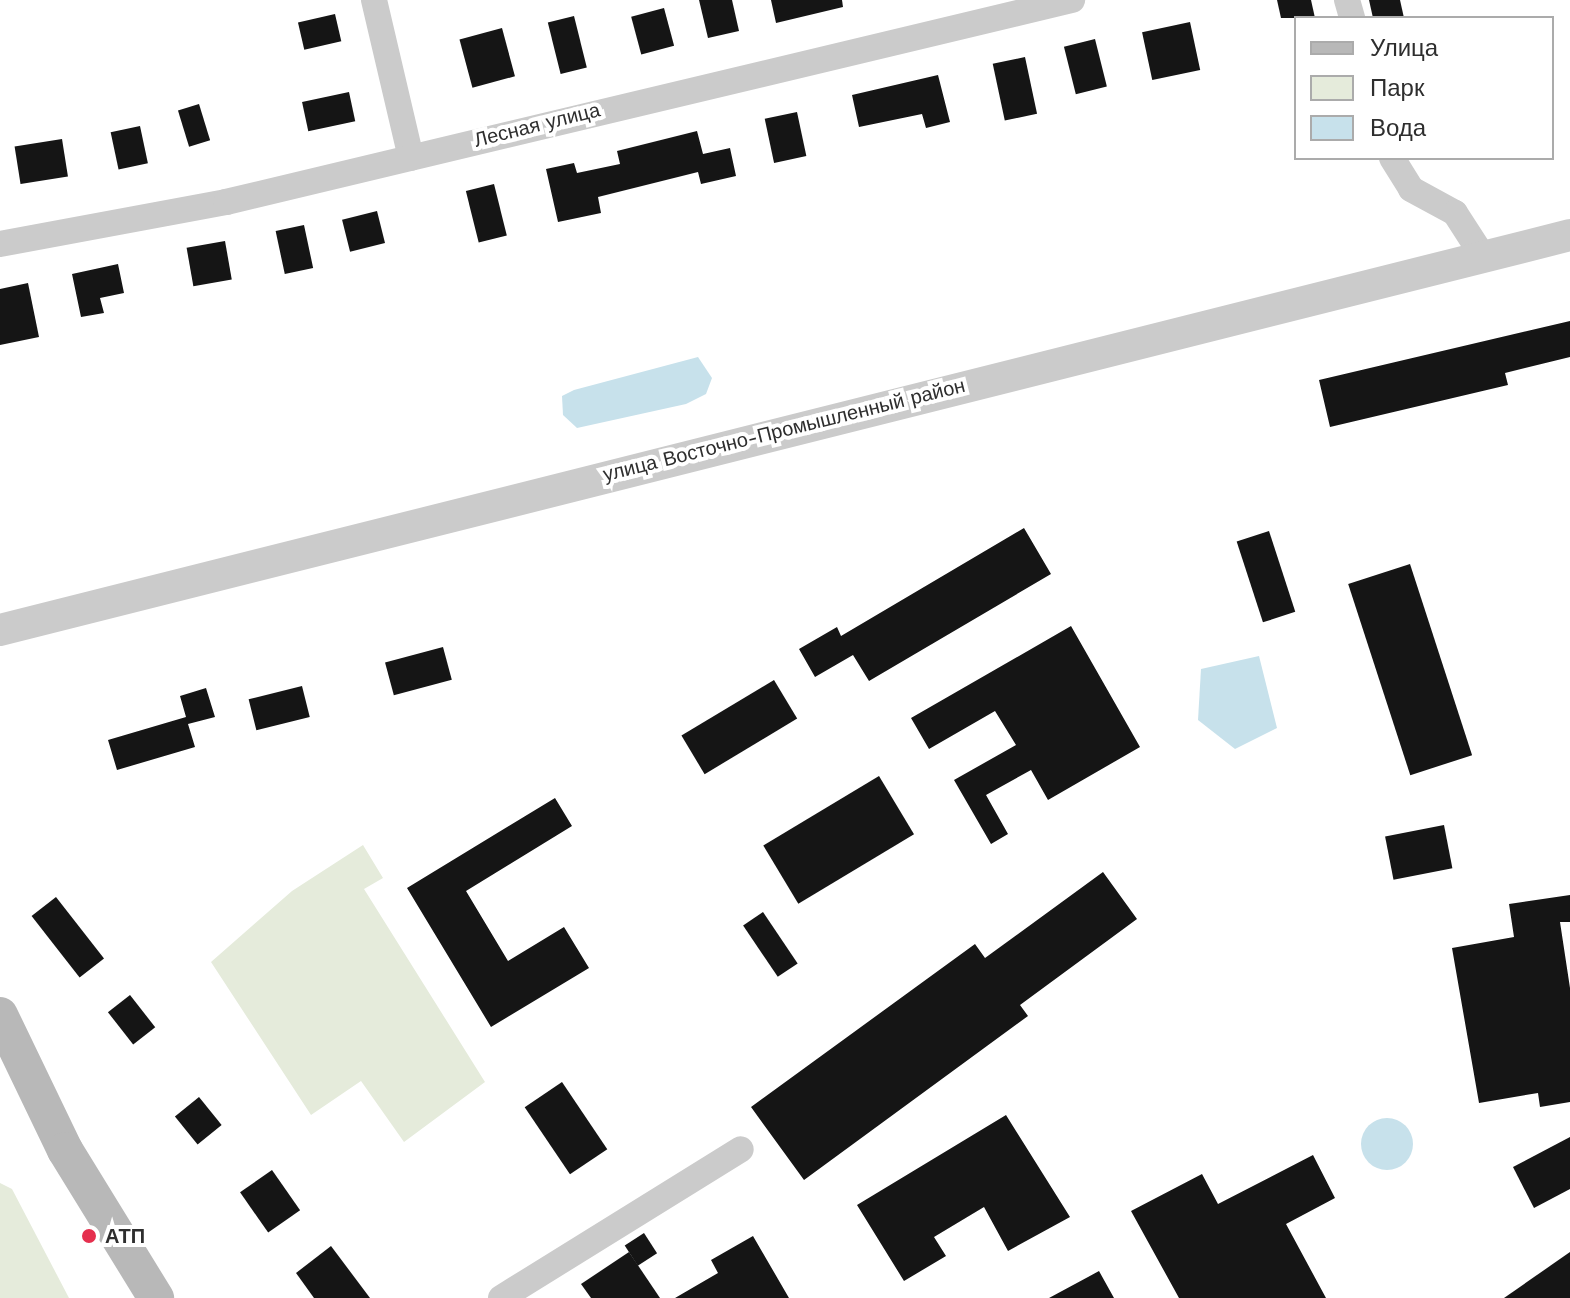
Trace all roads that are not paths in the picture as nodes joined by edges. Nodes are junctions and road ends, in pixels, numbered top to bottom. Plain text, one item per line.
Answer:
1 (374, 0) edge
2 (1072, 0) edge
3 (411, 158) junction
4 (1393, 160) edge
5 (1570, 235) edge
6 (0, 244) edge
7 (1484, 258) junction
8 (0, 630) edge
9 (0, 1015) edge
10 (741, 1149) dead end
11 (156, 1298) edge
12 (501, 1298) edge

1 - 3 street
2 - 3 street, Лесная улица
3 - 6 street, Лесная улица
4 - 7 street
5 - 7 street, улица Восточно-Промышленный район
7 - 8 street, улица Восточно-Промышленный район
9 - 11 main road
10 - 12 street

